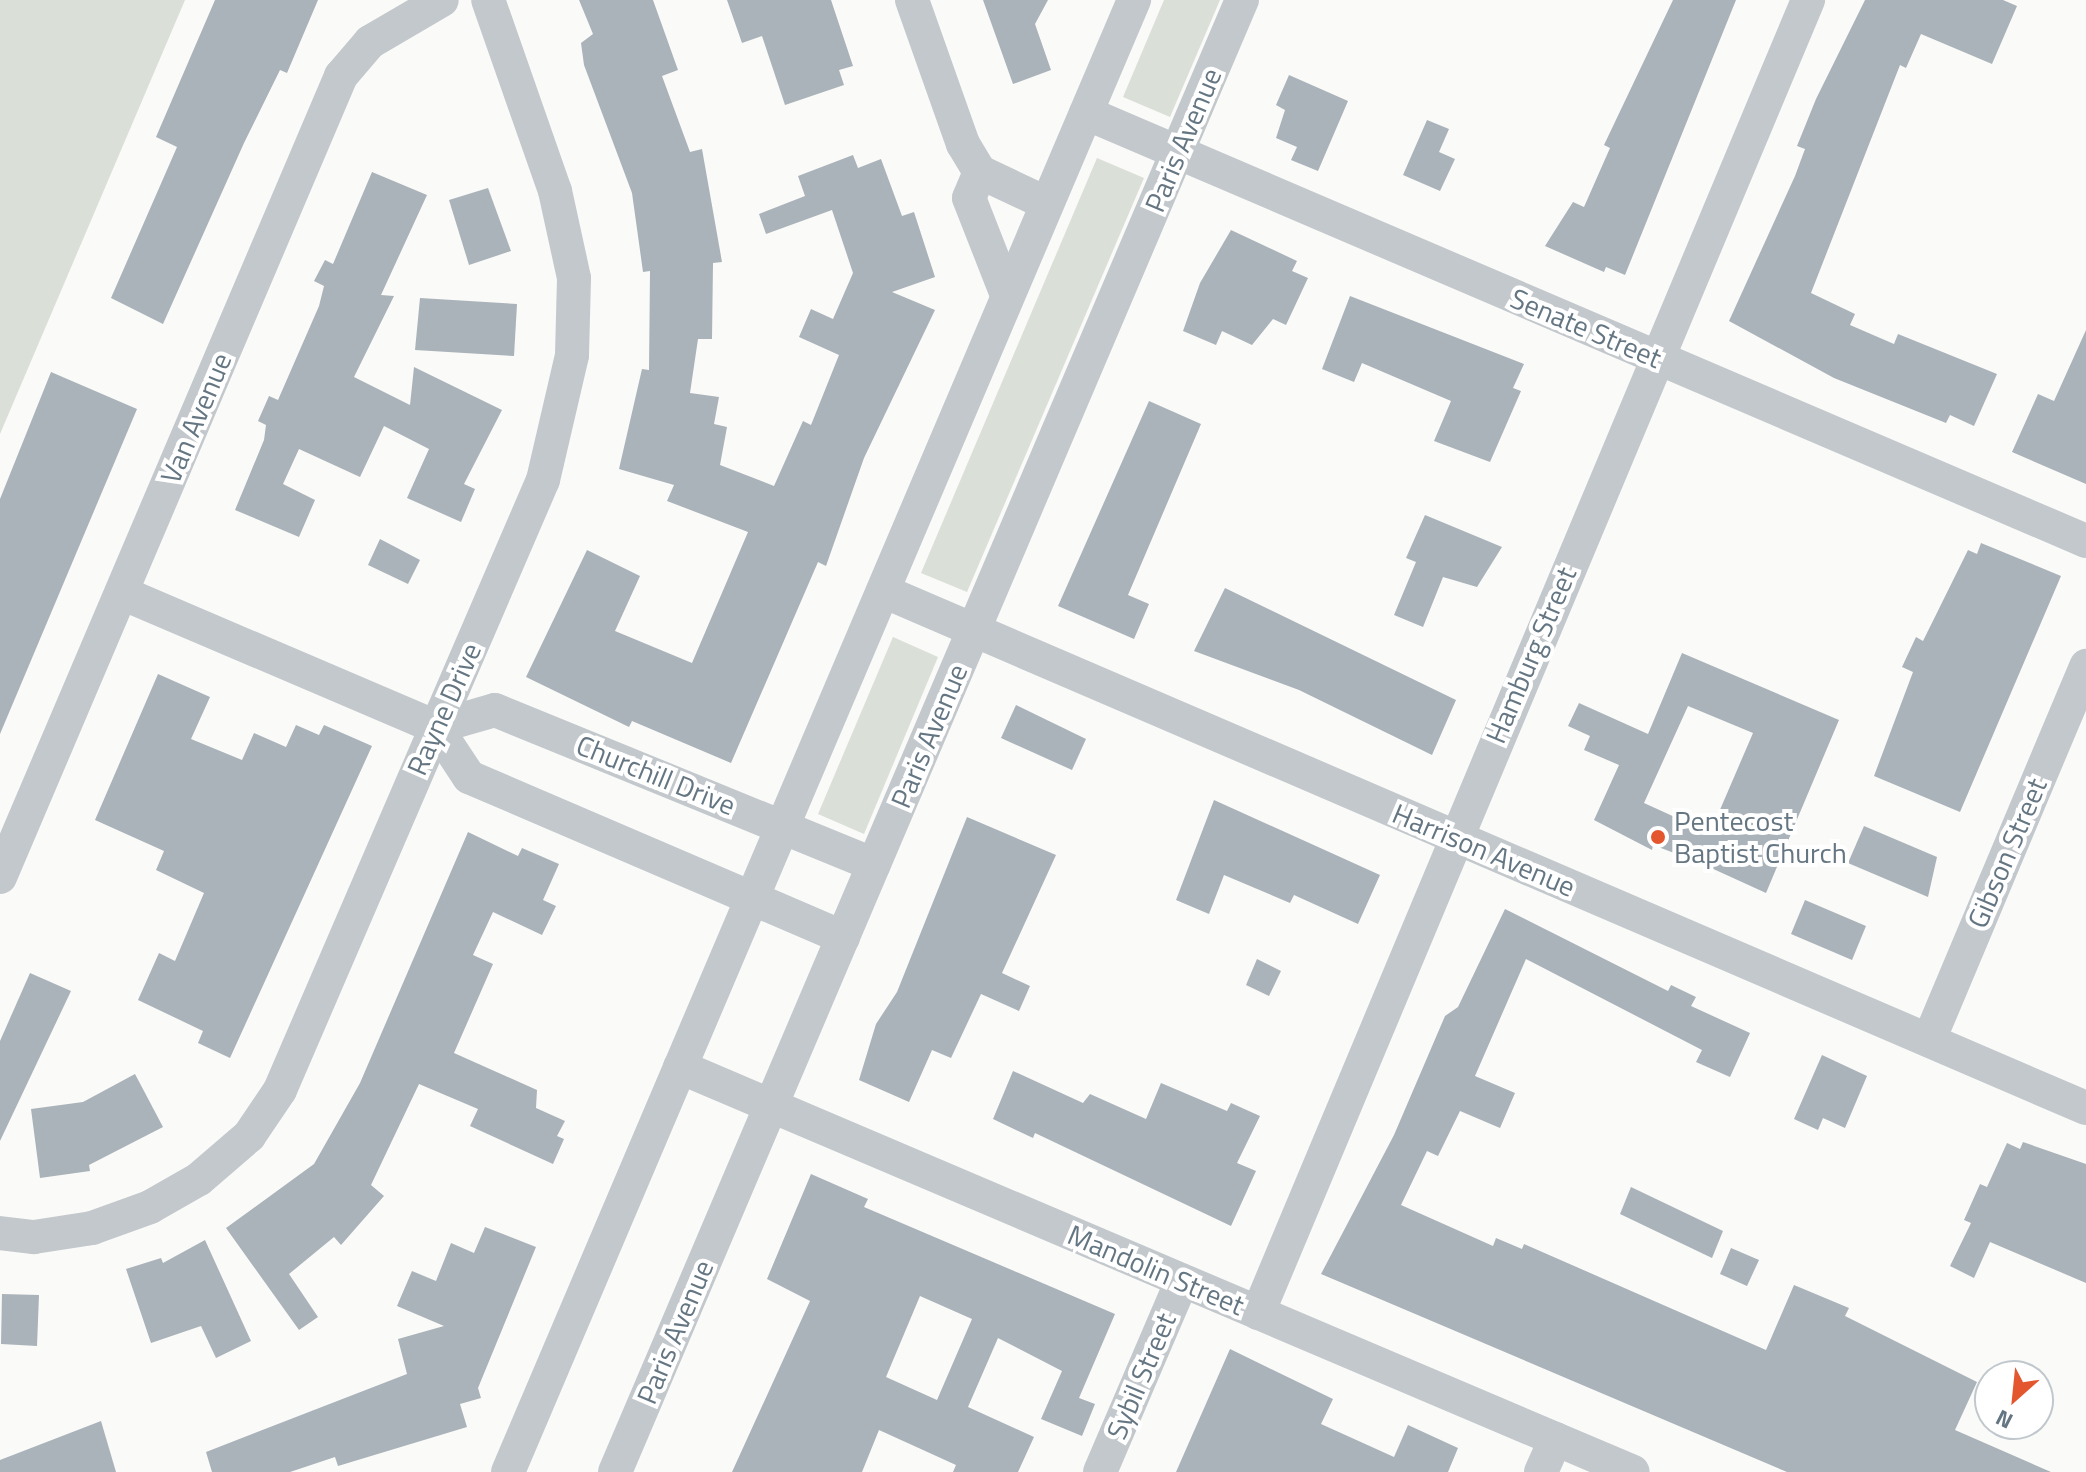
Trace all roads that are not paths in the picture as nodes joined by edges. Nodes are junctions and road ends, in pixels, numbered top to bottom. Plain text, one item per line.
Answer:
1 (442, 0) edge
2 (488, 0) edge
3 (912, 0) edge
4 (1134, 0) edge
5 (1242, 0) edge
6 (1808, 0) edge
7 (1086, 113) junction
8 (1178, 151) junction
9 (980, 172) junction
10 (1046, 203) junction
11 (1007, 295) junction
12 (1654, 357) junction
13 (2086, 541) edge
14 (883, 591) junction
15 (122, 593) junction
16 (974, 629) junction
17 (2086, 666) edge
18 (436, 727) junction
19 (783, 826) junction
20 (1455, 837) junction
21 (874, 865) junction
22 (0, 877) edge
23 (752, 899) junction
24 (843, 937) junction
25 (1929, 1040) junction
26 (680, 1067) junction
27 (771, 1106) junction
28 (2086, 1108) edge
29 (0, 1233) edge
30 (1182, 1281) junction
31 (1258, 1313) junction
32 (1556, 1439) junction
33 (508, 1472) edge
34 (615, 1472) edge
35 (1100, 1472) edge
36 (1541, 1472) edge
37 (1633, 1472) edge

1 - 15 street, Van Avenue
2 - 18 street, Rayne Drive
3 - 9 street
4 - 7 street
5 - 8 street, Paris Avenue
6 - 12 street, Hamburg Street
7 - 8 street, Senate Street
7 - 10 street
8 - 12 street, Senate Street
8 - 16 street, Paris Avenue
9 - 10 street
9 - 11 street
10 - 11 street
11 - 14 street
12 - 13 street, Senate Street
12 - 20 street, Hamburg Street
14 - 16 street, Harrison Avenue
14 - 19 street
15 - 18 street
15 - 22 street, Van Avenue
16 - 20 street, Harrison Avenue
16 - 21 street, Paris Avenue
17 - 25 street, Gibson Street
18 - 19 street, Churchill Drive
18 - 23 street
18 - 29 street, Rayne Drive
19 - 21 street, Churchill Drive
19 - 23 street
20 - 25 street, Harrison Avenue
20 - 31 street, Hamburg Street
21 - 24 street, Paris Avenue
23 - 24 street
23 - 26 street
24 - 27 street, Paris Avenue
25 - 28 street, Harrison Avenue
26 - 27 street, Mandolin Street
26 - 33 street
27 - 30 street, Mandolin Street
27 - 34 street, Paris Avenue
30 - 31 street, Mandolin Street
30 - 35 street, Sybil Street
31 - 32 street, Mandolin Street
32 - 36 street
32 - 37 street, Mandolin Street

